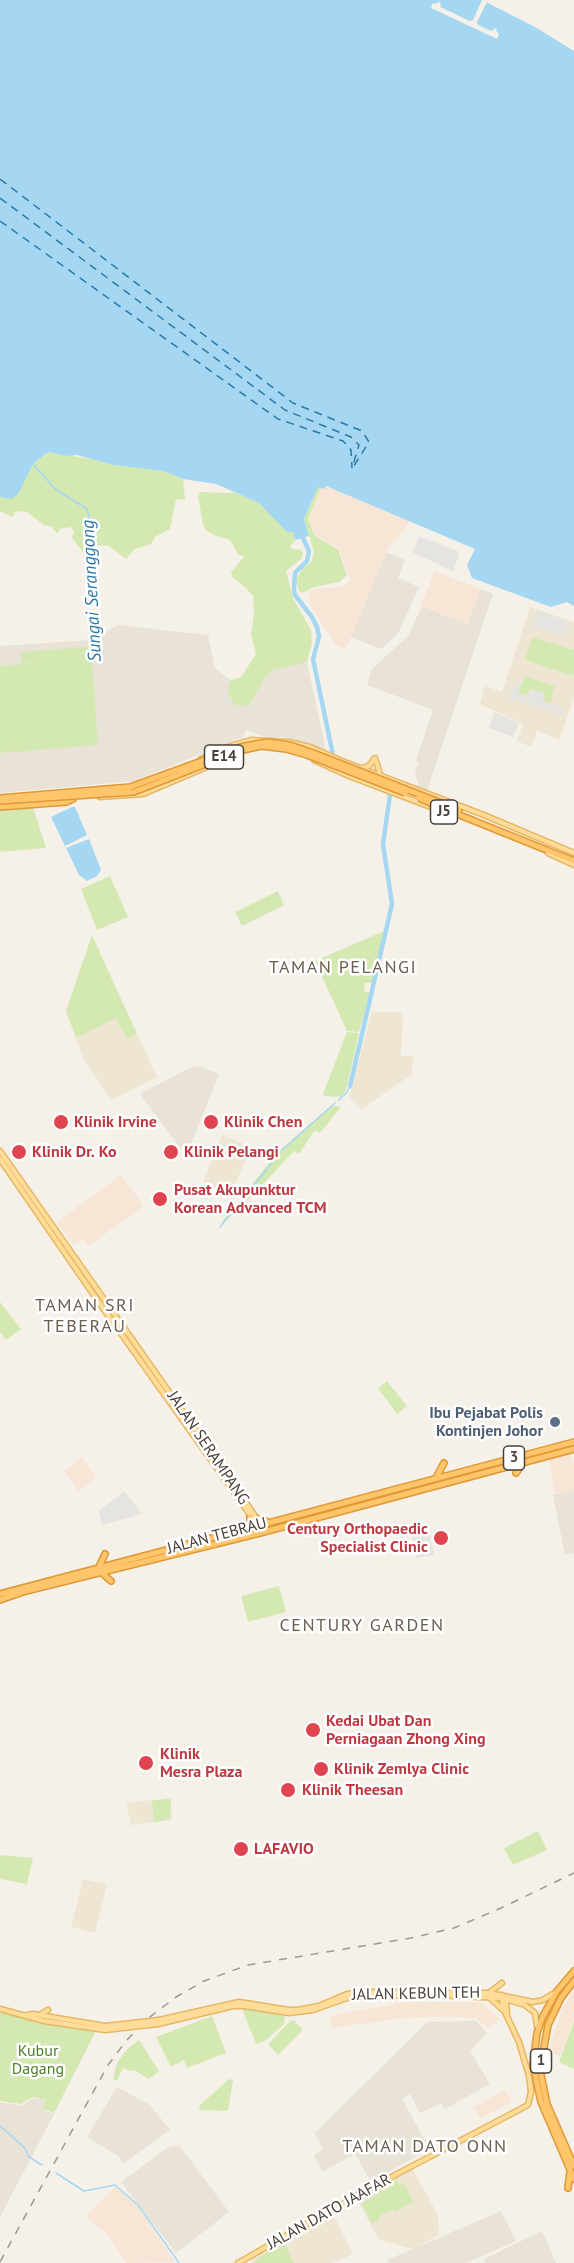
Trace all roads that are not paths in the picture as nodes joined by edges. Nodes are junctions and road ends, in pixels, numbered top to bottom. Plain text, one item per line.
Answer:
1 (259, 739) junction
2 (251, 740) junction
3 (260, 749) junction
4 (251, 750) junction
5 (315, 760) junction
6 (360, 768) junction
7 (371, 774) junction
8 (381, 776) junction
9 (374, 784) junction
10 (73, 799) joint
11 (0, 801) edge
12 (574, 857) edge
13 (574, 865) edge
14 (0, 1151) edge
15 (0, 1159) edge
16 (142, 1352) junction
17 (137, 1355) junction
18 (574, 1442) edge
19 (574, 1449) edge
20 (444, 1463) dead end
21 (523, 1463) junction
22 (516, 1473) dead end
23 (434, 1483) junction
24 (442, 1490) dead end
25 (253, 1517) junction
26 (274, 1521) junction
27 (293, 1524) junction
28 (258, 1526) junction
29 (245, 1530) junction
30 (225, 1541) junction
31 (105, 1554) dead end
32 (100, 1570) junction
33 (111, 1581) dead end
34 (0, 1594) edge
35 (0, 1600) edge
36 (574, 1971) edge
37 (574, 1982) edge
38 (502, 1983) dead end
39 (557, 1991) junction
40 (489, 1993) junction
41 (485, 1996) junction
42 (504, 1997) junction
43 (517, 2003) junction
44 (564, 2003) dead end
45 (0, 2009) edge
46 (506, 2013) junction
47 (49, 2017) junction
48 (40, 2018) junction
49 (58, 2022) junction
50 (158, 2022) junction
51 (105, 2028) junction
52 (537, 2033) junction
53 (570, 2174) edge
54 (568, 2188) dead end
55 (238, 2263) edge

1 - 2 main road, J5
1 - 3 main road
1 - 6 main road, J5
2 - 4 main road
2 - 11 main road, J5
3 - 4 main road, J5
3 - 5 main road, J5
4 - 10 main road, J5
5 - 7 main road
5 - 9 main road, J5
6 - 7 main road, J5
6 - 8 main road
7 - 8 main road, J5
7 - 9 main road
8 - 12 main road, J5
9 - 13 main road, J5
10 - 11 highway
11 - 12 highway, E14, bridge
11 - 12 highway, E14, bridge
14 - 16 main road, JALAN SERAMPANG
15 - 17 main road, JALAN SERAMPANG
16 - 17 main road
16 - 25 main road, JALAN SERAMPANG
17 - 25 main road, JALAN SERAMPANG
18 - 23 highway, JALAN TEBRAU / 3
19 - 21 highway, JALAN TEBRAU / 3
20 - 23 highway
21 - 22 highway
21 - 23 highway, JALAN TEBRAU / 3
23 - 24 highway
23 - 26 highway, JALAN TEBRAU / 3
23 - 27 highway, JALAN TEBRAU / 3
25 - 26 highway
25 - 28 main road, JALAN SERAMPANG
25 - 29 highway
26 - 28 highway, JALAN TEBRAU / 3
27 - 28 highway
27 - 30 highway, JALAN TEBRAU / 3
28 - 29 highway, JALAN TEBRAU / 3
28 - 30 highway
29 - 32 highway, JALAN TEBRAU / 3
30 - 32 highway, JALAN TEBRAU / 3
31 - 32 highway
32 - 33 highway
32 - 34 highway, JALAN TEBRAU / 3
32 - 35 highway, JALAN TEBRAU / 3
36 - 39 highway, 1
37 - 44 highway
37 - 53 highway, 1
38 - 40 main road
39 - 42 main road, JALAN KEBUN TEH
39 - 52 highway, 1
40 - 42 main road, JALAN KEBUN TEH
40 - 50 main road, JALAN KEBUN TEH
41 - 42 main road, JALAN KEBUN TEH
41 - 46 main road
41 - 50 main road, JALAN KEBUN TEH
42 - 43 main road, JALAN KEBUN TEH
42 - 46 main road, JALAN DATO JAAFAR
43 - 46 main road
43 - 52 main road, JALAN KEBUN TEH
45 - 48 main road, JALAN KEBUN TEH
46 - 55 main road, JALAN DATO JAAFAR
47 - 48 main road, JALAN KEBUN TEH
47 - 48 main road
47 - 49 main road
47 - 51 main road, JALAN KEBUN TEH
48 - 49 main road, JALAN KEBUN TEH
49 - 51 main road, JALAN KEBUN TEH
50 - 51 main road, JALAN KEBUN TEH, bridge
52 - 53 highway, 1
53 - 54 highway

